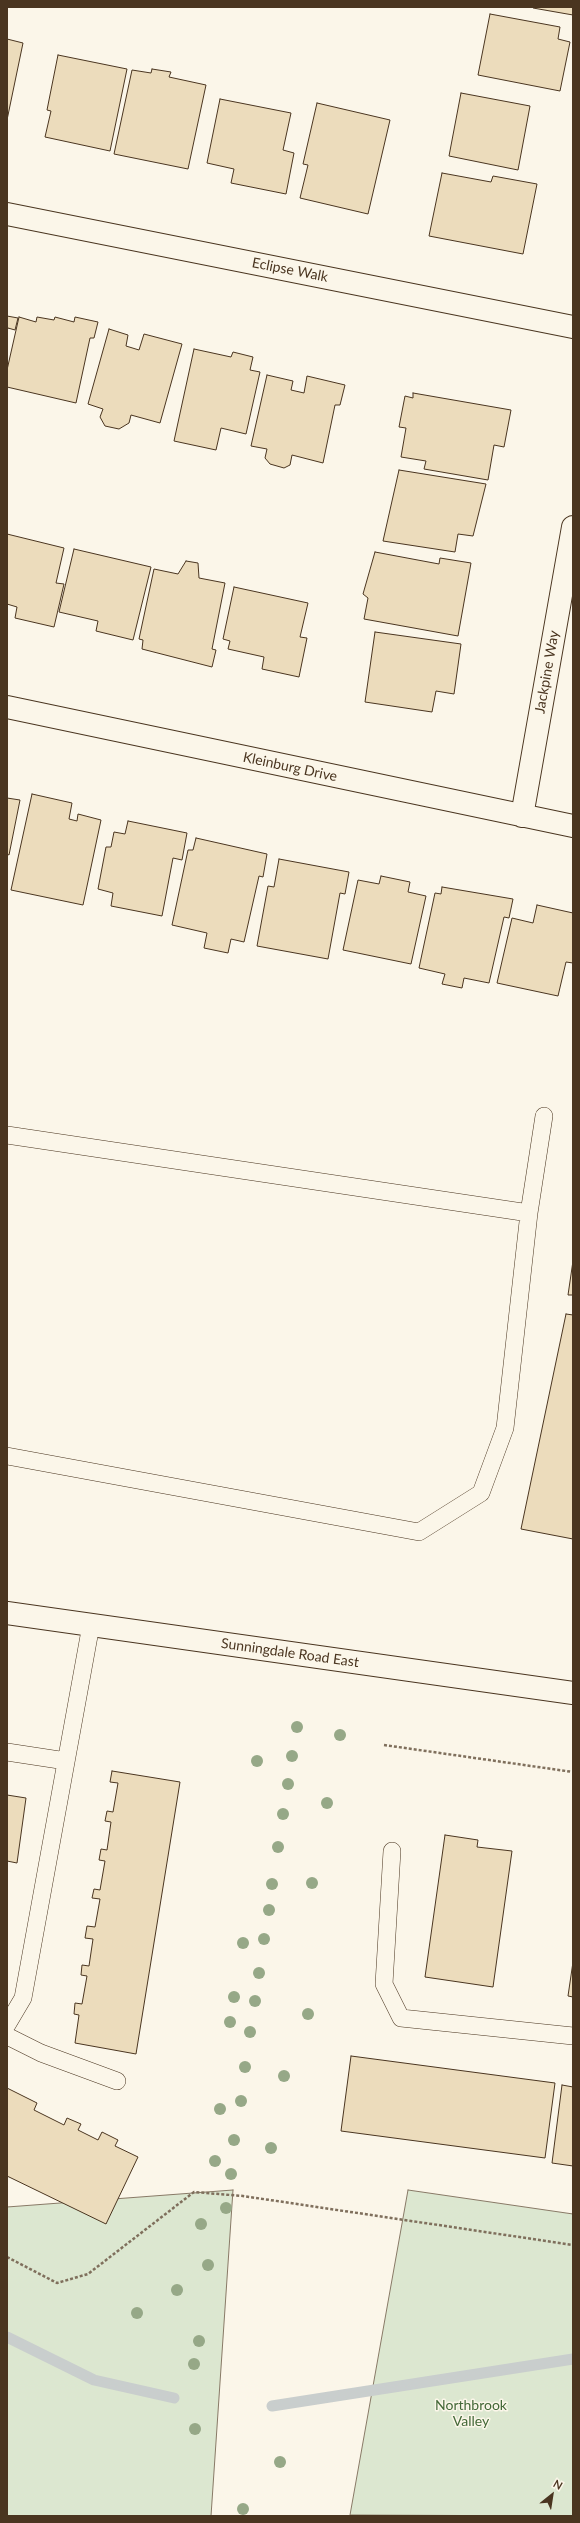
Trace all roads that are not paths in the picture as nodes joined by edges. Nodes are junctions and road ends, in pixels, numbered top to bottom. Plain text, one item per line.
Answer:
1 (7, 214) edge
2 (573, 326) edge
3 (573, 528) edge
4 (7, 708) edge
5 (522, 816) junction
6 (573, 826) edge
7 (544, 1116) dead end
8 (7, 1135) edge
9 (529, 1213) junction
10 (7, 1456) edge
11 (7, 1613) edge
12 (91, 1625) junction
13 (573, 1693) edge
14 (7, 1752) edge
15 (66, 1761) junction
16 (392, 1851) dead end
17 (7, 2025) edge
18 (7, 2036) edge
19 (573, 2036) edge
20 (117, 2081) dead end

1 - 2 street, Eclipse Walk
3 - 5 street, Jackpine Way
4 - 5 street, Kleinburg Drive
5 - 6 street, Kleinburg Drive
7 - 9 lane
8 - 9 lane
9 - 10 lane
11 - 12 street, Sunningdale Road East
12 - 13 street, Sunningdale Road East
12 - 15 lane
14 - 15 lane
15 - 17 lane
16 - 19 lane
18 - 20 lane

